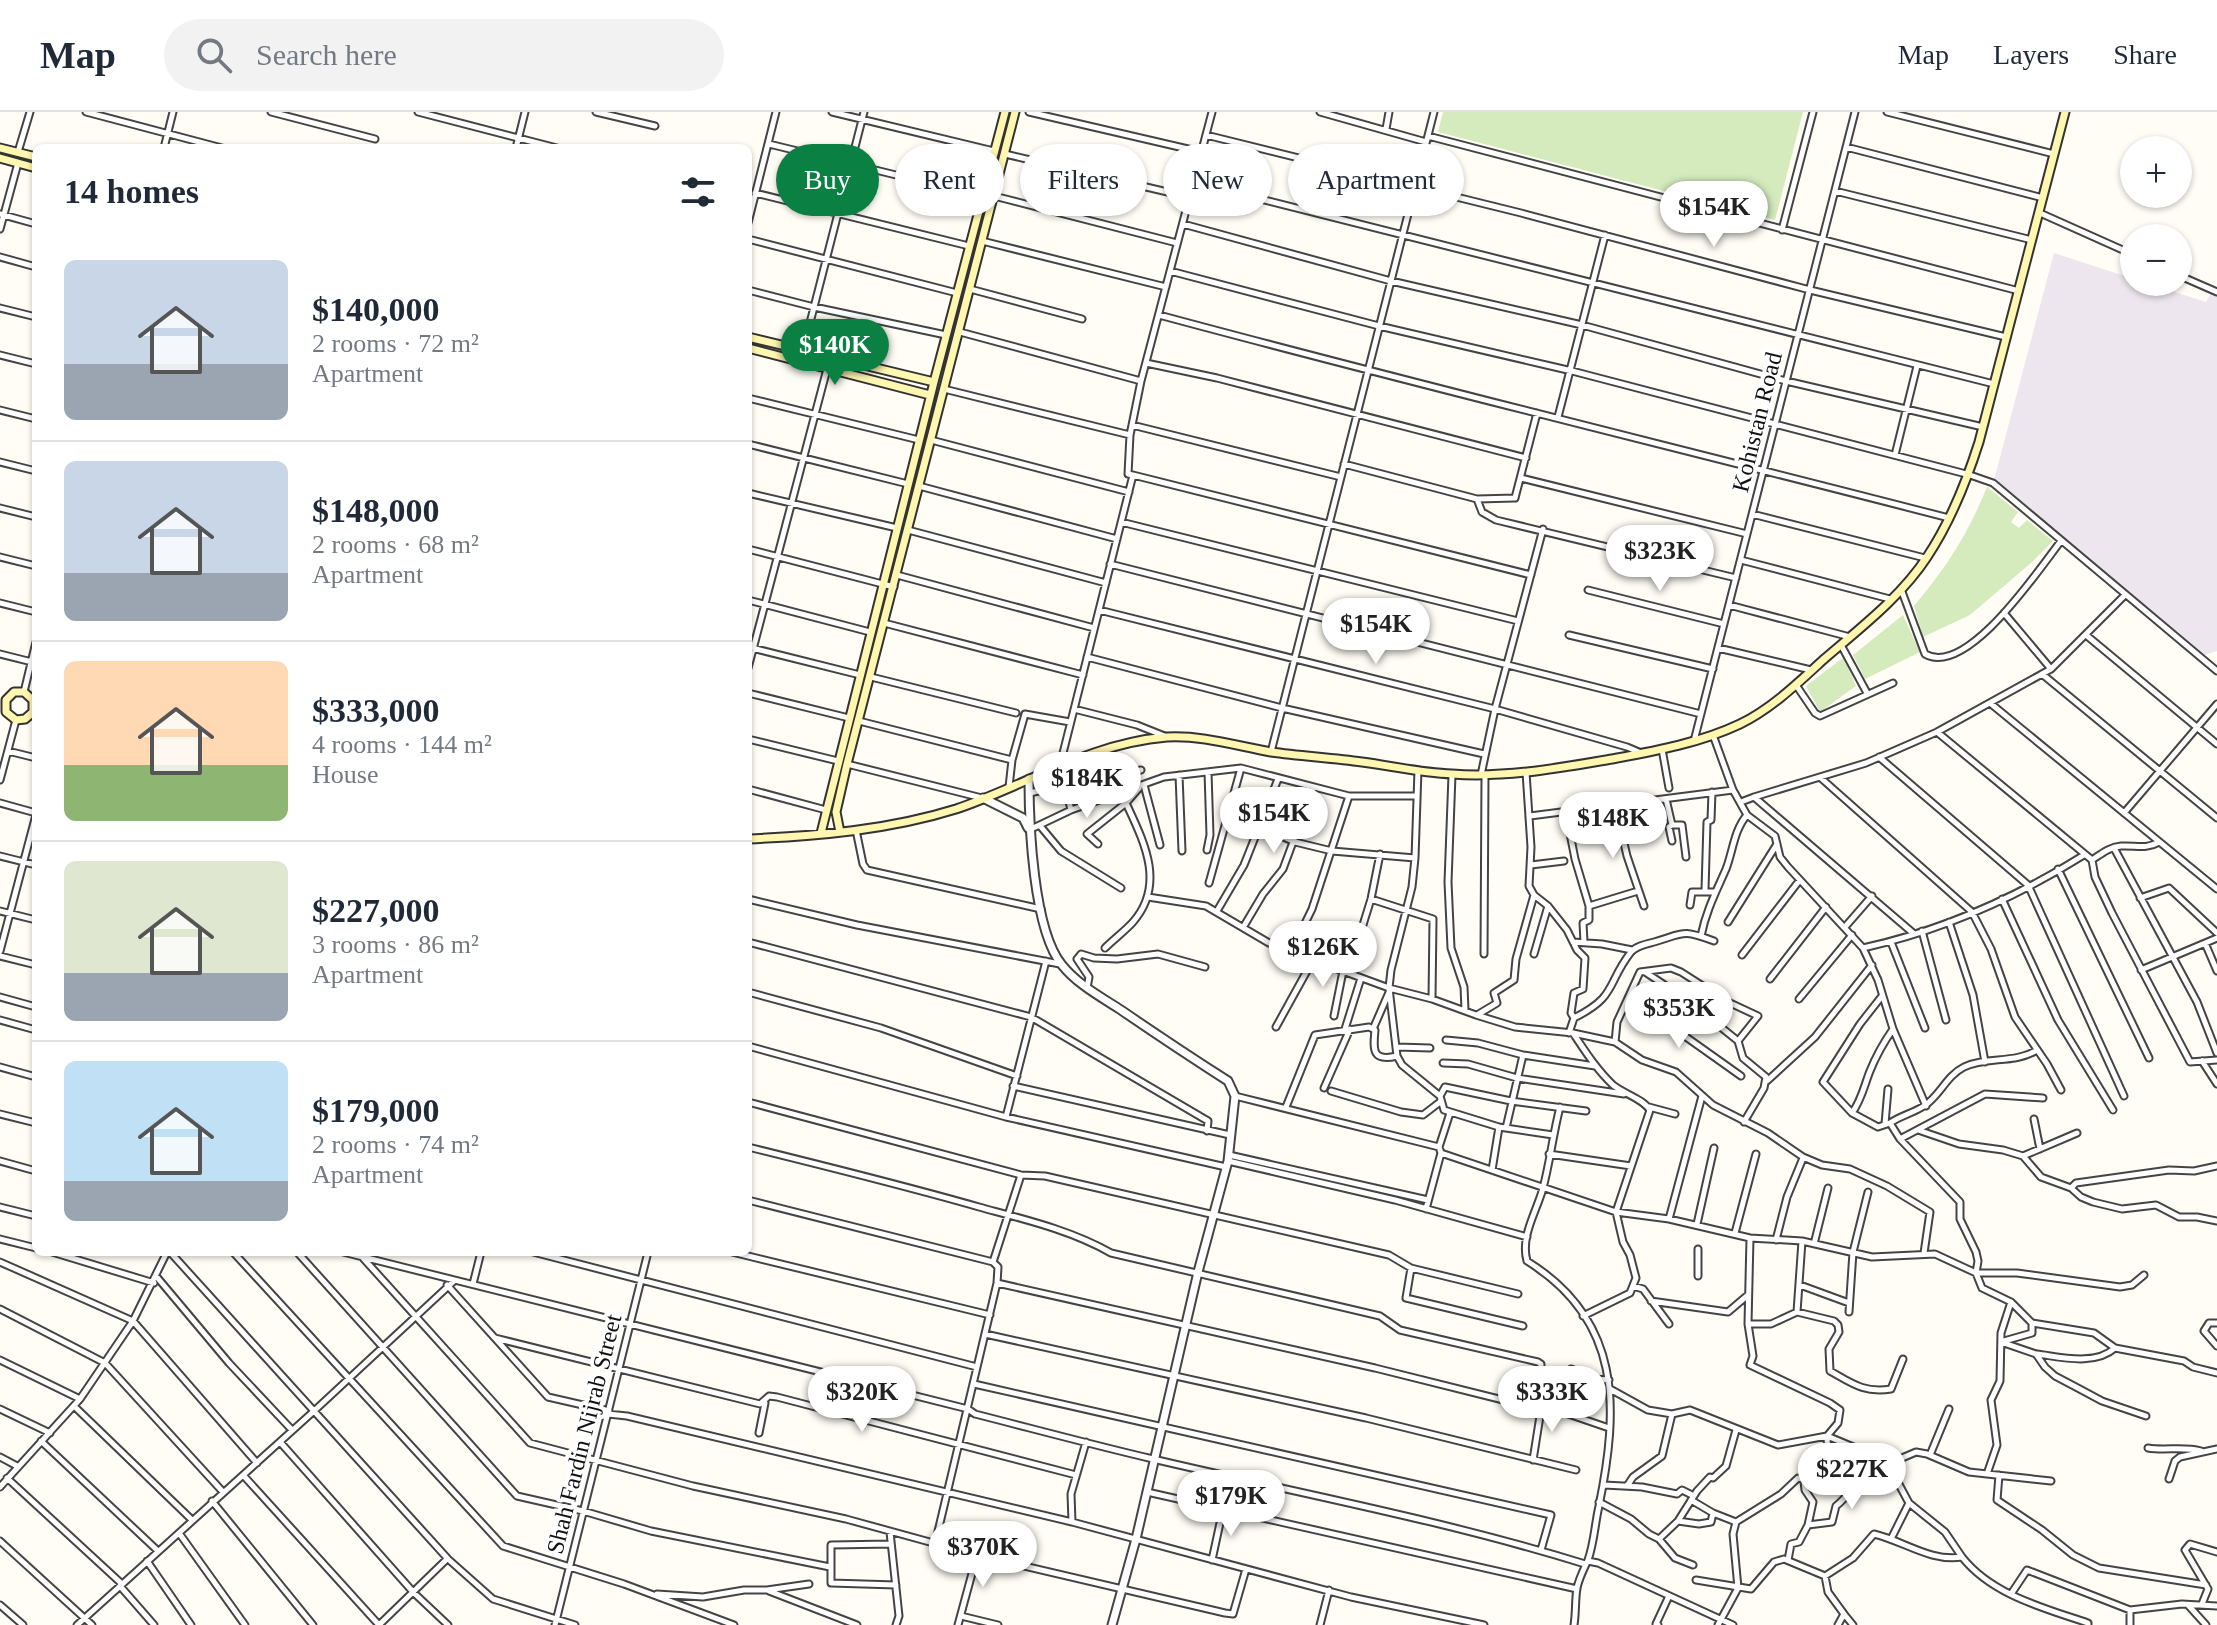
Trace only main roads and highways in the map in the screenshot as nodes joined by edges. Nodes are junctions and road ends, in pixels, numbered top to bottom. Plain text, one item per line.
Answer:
1 (1005, 112) edge
2 (1015, 112) edge
3 (2065, 112) edge
4 (0, 148) edge
5 (32, 156) edge
6 (0, 158) edge
7 (32, 167) edge
8 (752, 338) edge
9 (752, 349) edge
10 (934, 382) junction
11 (930, 395) junction
12 (9, 695) junction
13 (0, 697) edge
14 (32, 700) edge
15 (3, 710) edge
16 (32, 716) edge
17 (840, 832) junction
18 (821, 833) junction
19 (752, 839) edge

1 - 10 main road
2 - 17 main road
3 - 17 main road
4 - 5 main road
6 - 7 main road
8 - 10 main road
9 - 11 main road
10 - 11 main road
11 - 18 main road
12 - 13 main road
12 - 14 main road
12 - 15 main road
15 - 16 main road
17 - 18 main road
18 - 19 main road

